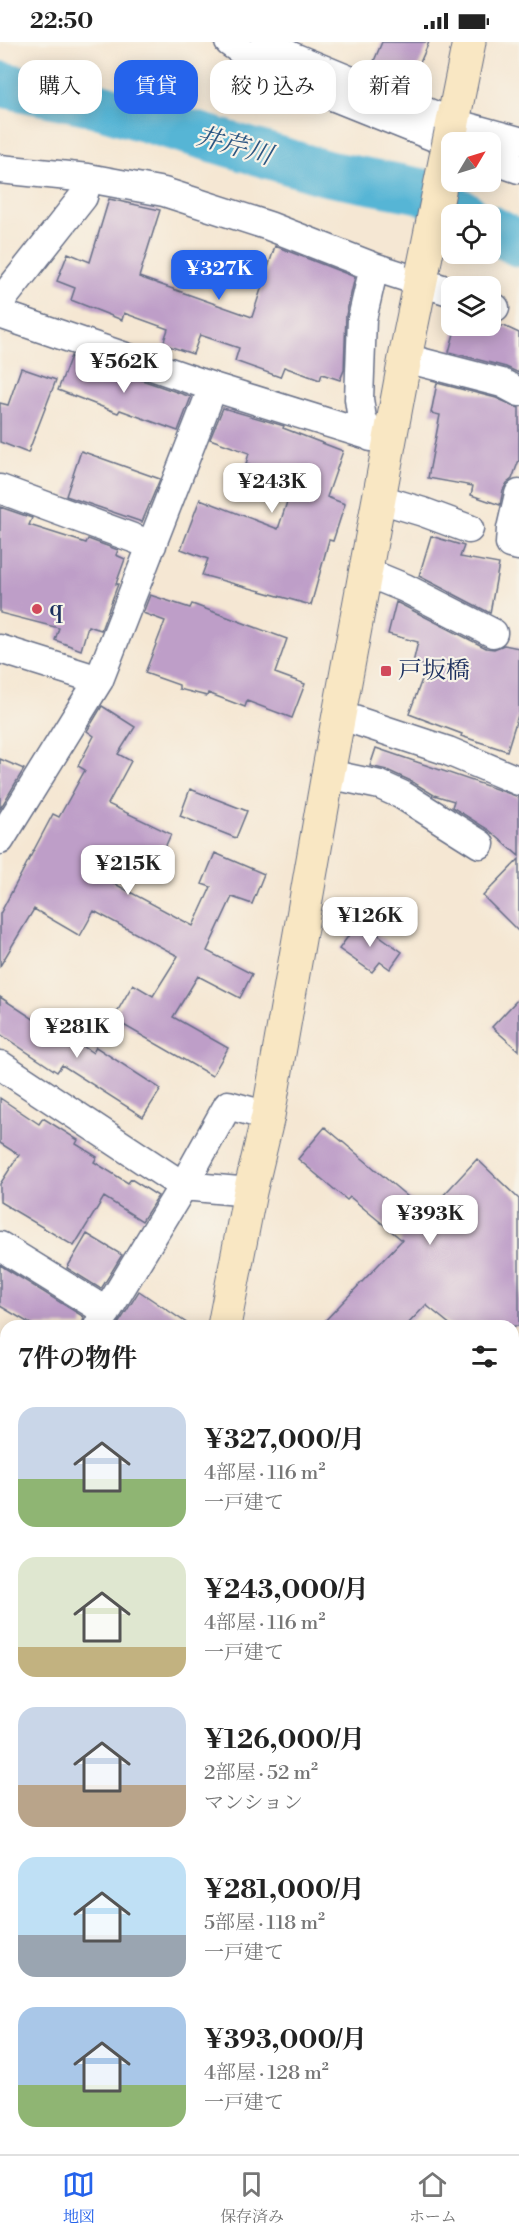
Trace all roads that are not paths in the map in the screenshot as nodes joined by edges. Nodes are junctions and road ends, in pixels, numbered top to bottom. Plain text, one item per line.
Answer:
1 (229, 42) edge
2 (266, 42) edge
3 (469, 42) edge
4 (449, 132) edge
5 (450, 132) edge
6 (452, 132) edge
7 (501, 139) edge
8 (519, 141) edge
9 (501, 163) edge
10 (0, 169) edge
11 (519, 169) edge
12 (88, 178) junction
13 (441, 185) edge
14 (374, 267) junction
15 (422, 276) junction
16 (441, 286) edge
17 (0, 302) edge
18 (0, 314) edge
19 (405, 358) junction
20 (213, 387) junction
21 (519, 392) edge
22 (381, 440) junction
23 (0, 489) edge
24 (519, 494) edge
25 (380, 499) junction
26 (469, 529) dead end
27 (152, 545) junction
28 (519, 546) edge
29 (366, 572) junction
30 (494, 633) dead end
31 (0, 649) edge
32 (99, 680) junction
33 (339, 715) junction
34 (328, 774) junction
35 (519, 781) edge
36 (0, 840) edge
37 (480, 844) dead end
38 (0, 1065) edge
39 (268, 1116) junction
40 (183, 1186) junction
41 (250, 1192) junction
42 (0, 1246) edge
43 (103, 1319) edge
44 (225, 1320) edge

1 - 4 street
2 - 5 street
3 - 6 street
7 - 8 street
9 - 11 street
10 - 12 street
12 - 14 street
12 - 17 street
13 - 15 street, bridge
14 - 15 street
14 - 22 street
15 - 16 street
15 - 19 street
18 - 20 street
19 - 21 street
19 - 22 street
20 - 22 street
20 - 27 street
22 - 25 street
23 - 27 street
24 - 28 street
25 - 26 street
25 - 29 street
27 - 32 street
29 - 30 street
29 - 33 street
31 - 32 street
32 - 36 street
33 - 34 street
33 - 35 street
34 - 37 street
34 - 39 street
38 - 40 street
39 - 40 street
39 - 41 street
40 - 41 street
40 - 43 street
41 - 44 street
42 - 43 street

